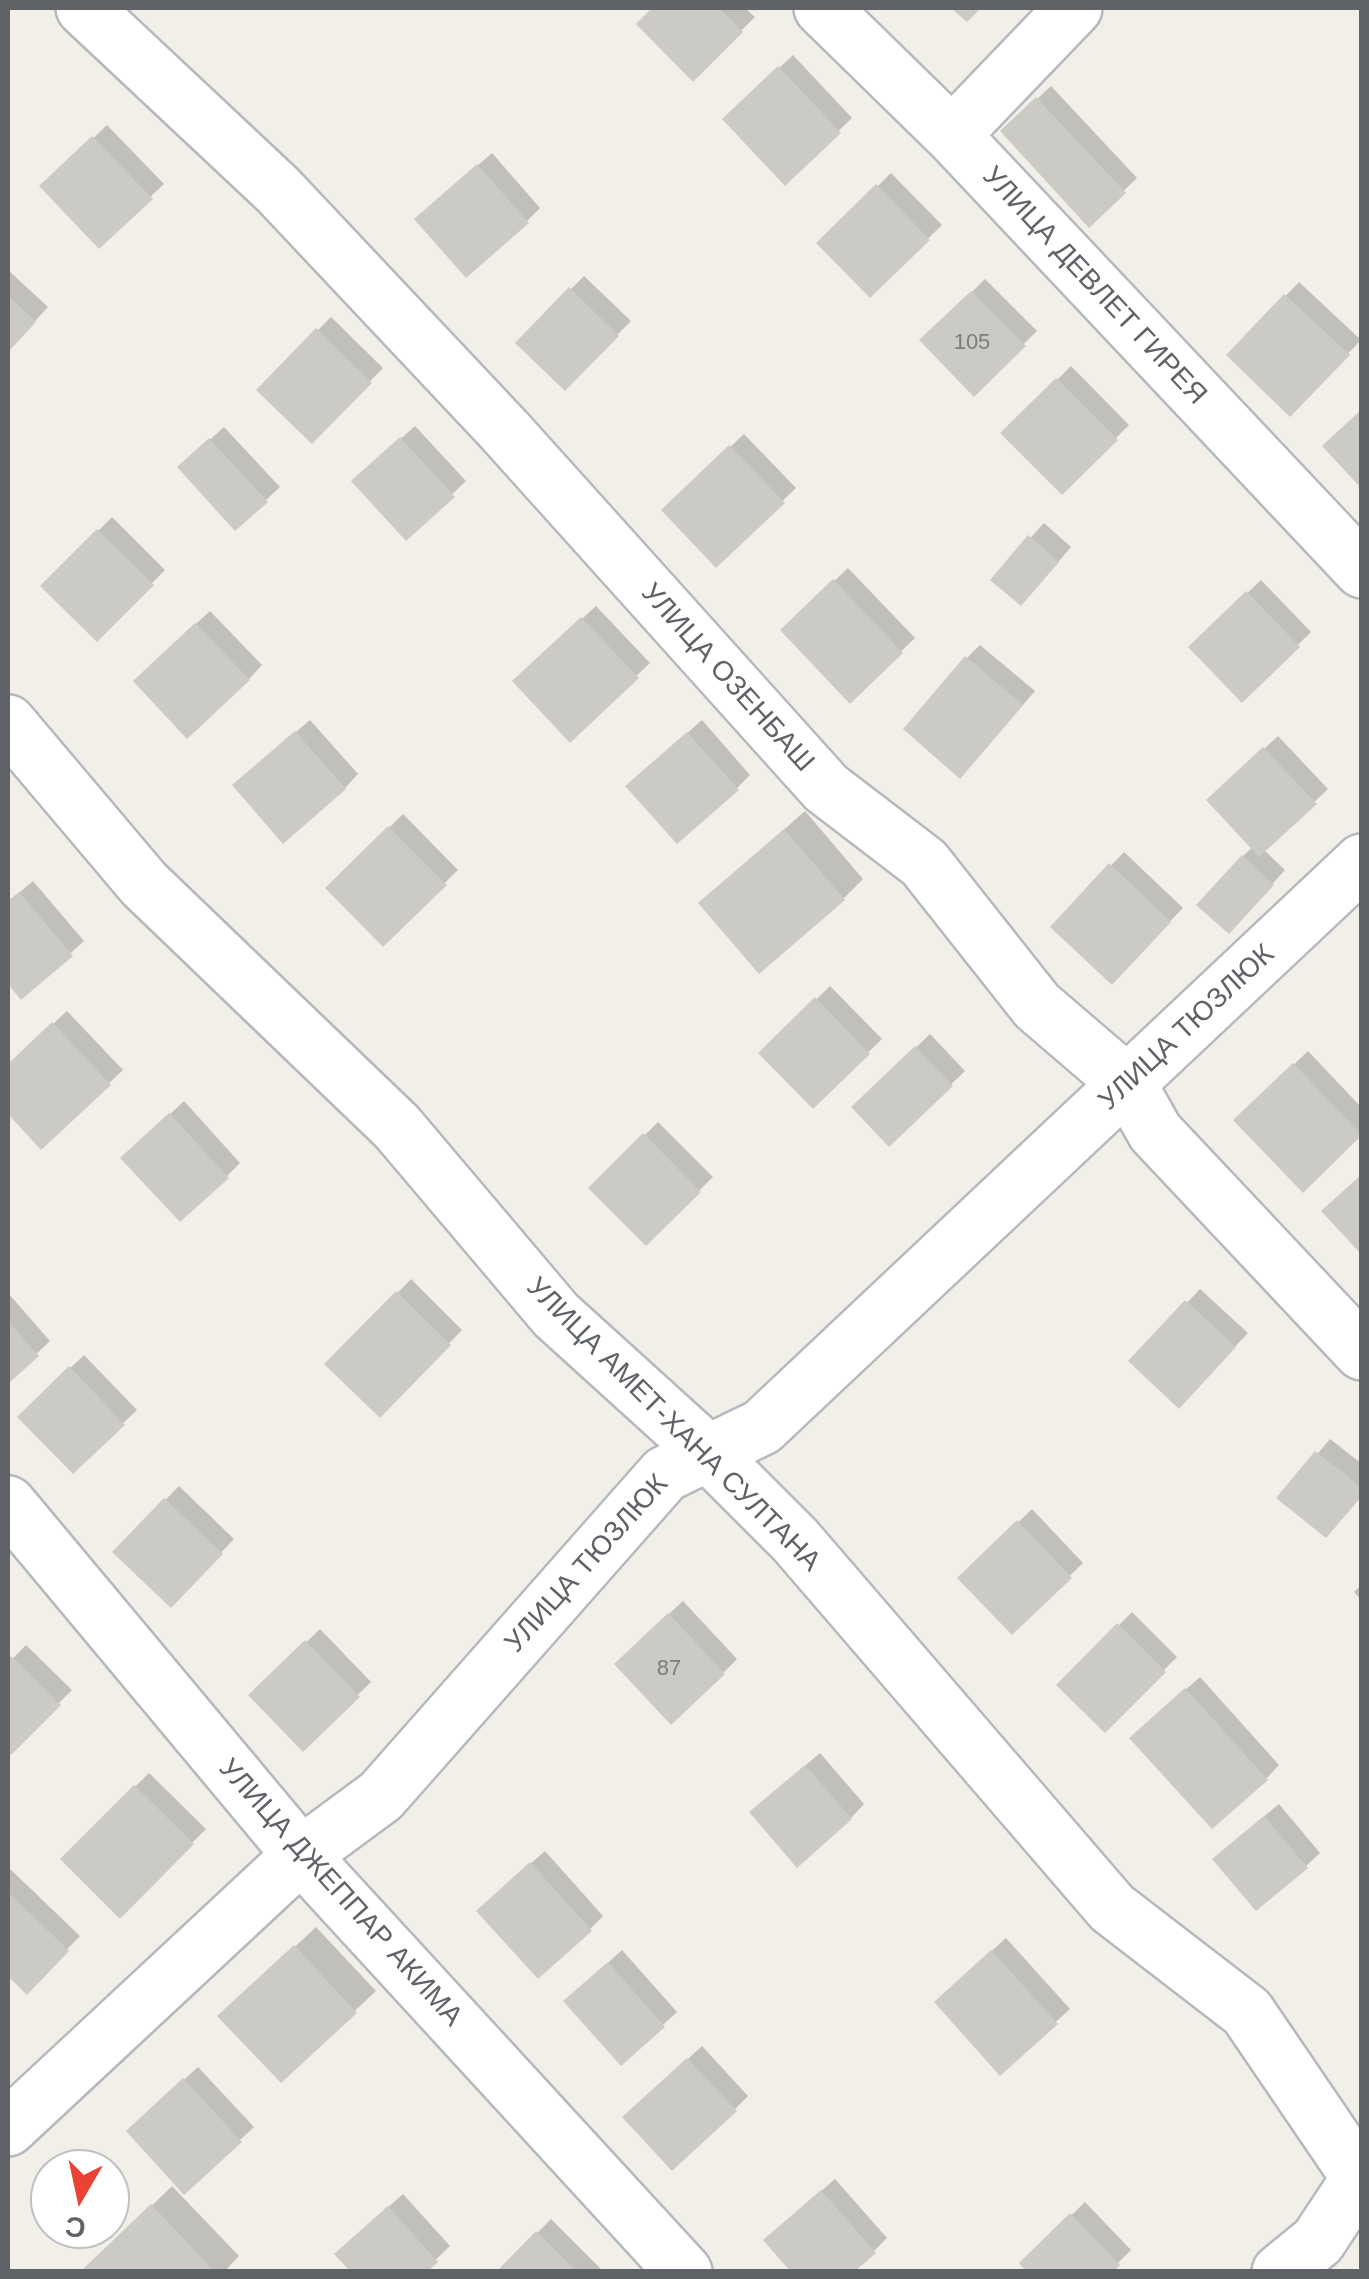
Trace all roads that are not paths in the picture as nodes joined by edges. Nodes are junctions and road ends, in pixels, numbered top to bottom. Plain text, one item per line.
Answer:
1 (84, 8) edge
2 (822, 8) edge
3 (1074, 8) edge
4 (952, 135) junction
5 (1362, 570) edge
6 (8, 723) edge
7 (1362, 862) edge
8 (1128, 1084) junction
9 (1362, 1352) edge
10 (707, 1452) junction
11 (8, 1504) edge
12 (301, 1856) junction
13 (8, 2128) edge
14 (1360, 2180) edge
15 (684, 2272) edge
16 (1280, 2272) edge

1 - 8 street, УЛИЦА ОЗЕНБАШ
2 - 4 street, УЛИЦА ДЕВЛЕТ ГИРЕЯ
3 - 4 street
4 - 5 street, УЛИЦА ДЕВЛЕТ ГИРЕЯ
6 - 10 street, УЛИЦА АМЕТ-ХАНА СУЛТАНА
7 - 8 street, УЛИЦА ТЮЗЛЮК
8 - 9 street, УЛИЦА ОЗЕНБАШ
8 - 10 street, УЛИЦА ТЮЗЛЮК
10 - 12 street, УЛИЦА ТЮЗЛЮК
10 - 14 street, УЛИЦА АМЕТ-ХАНА СУЛТАНА
11 - 12 street, УЛИЦА ДЖЕППАР АКИМА
12 - 13 street, УЛИЦА ТЮЗЛЮК
12 - 15 street, УЛИЦА ДЖЕППАР АКИМА
14 - 16 street

